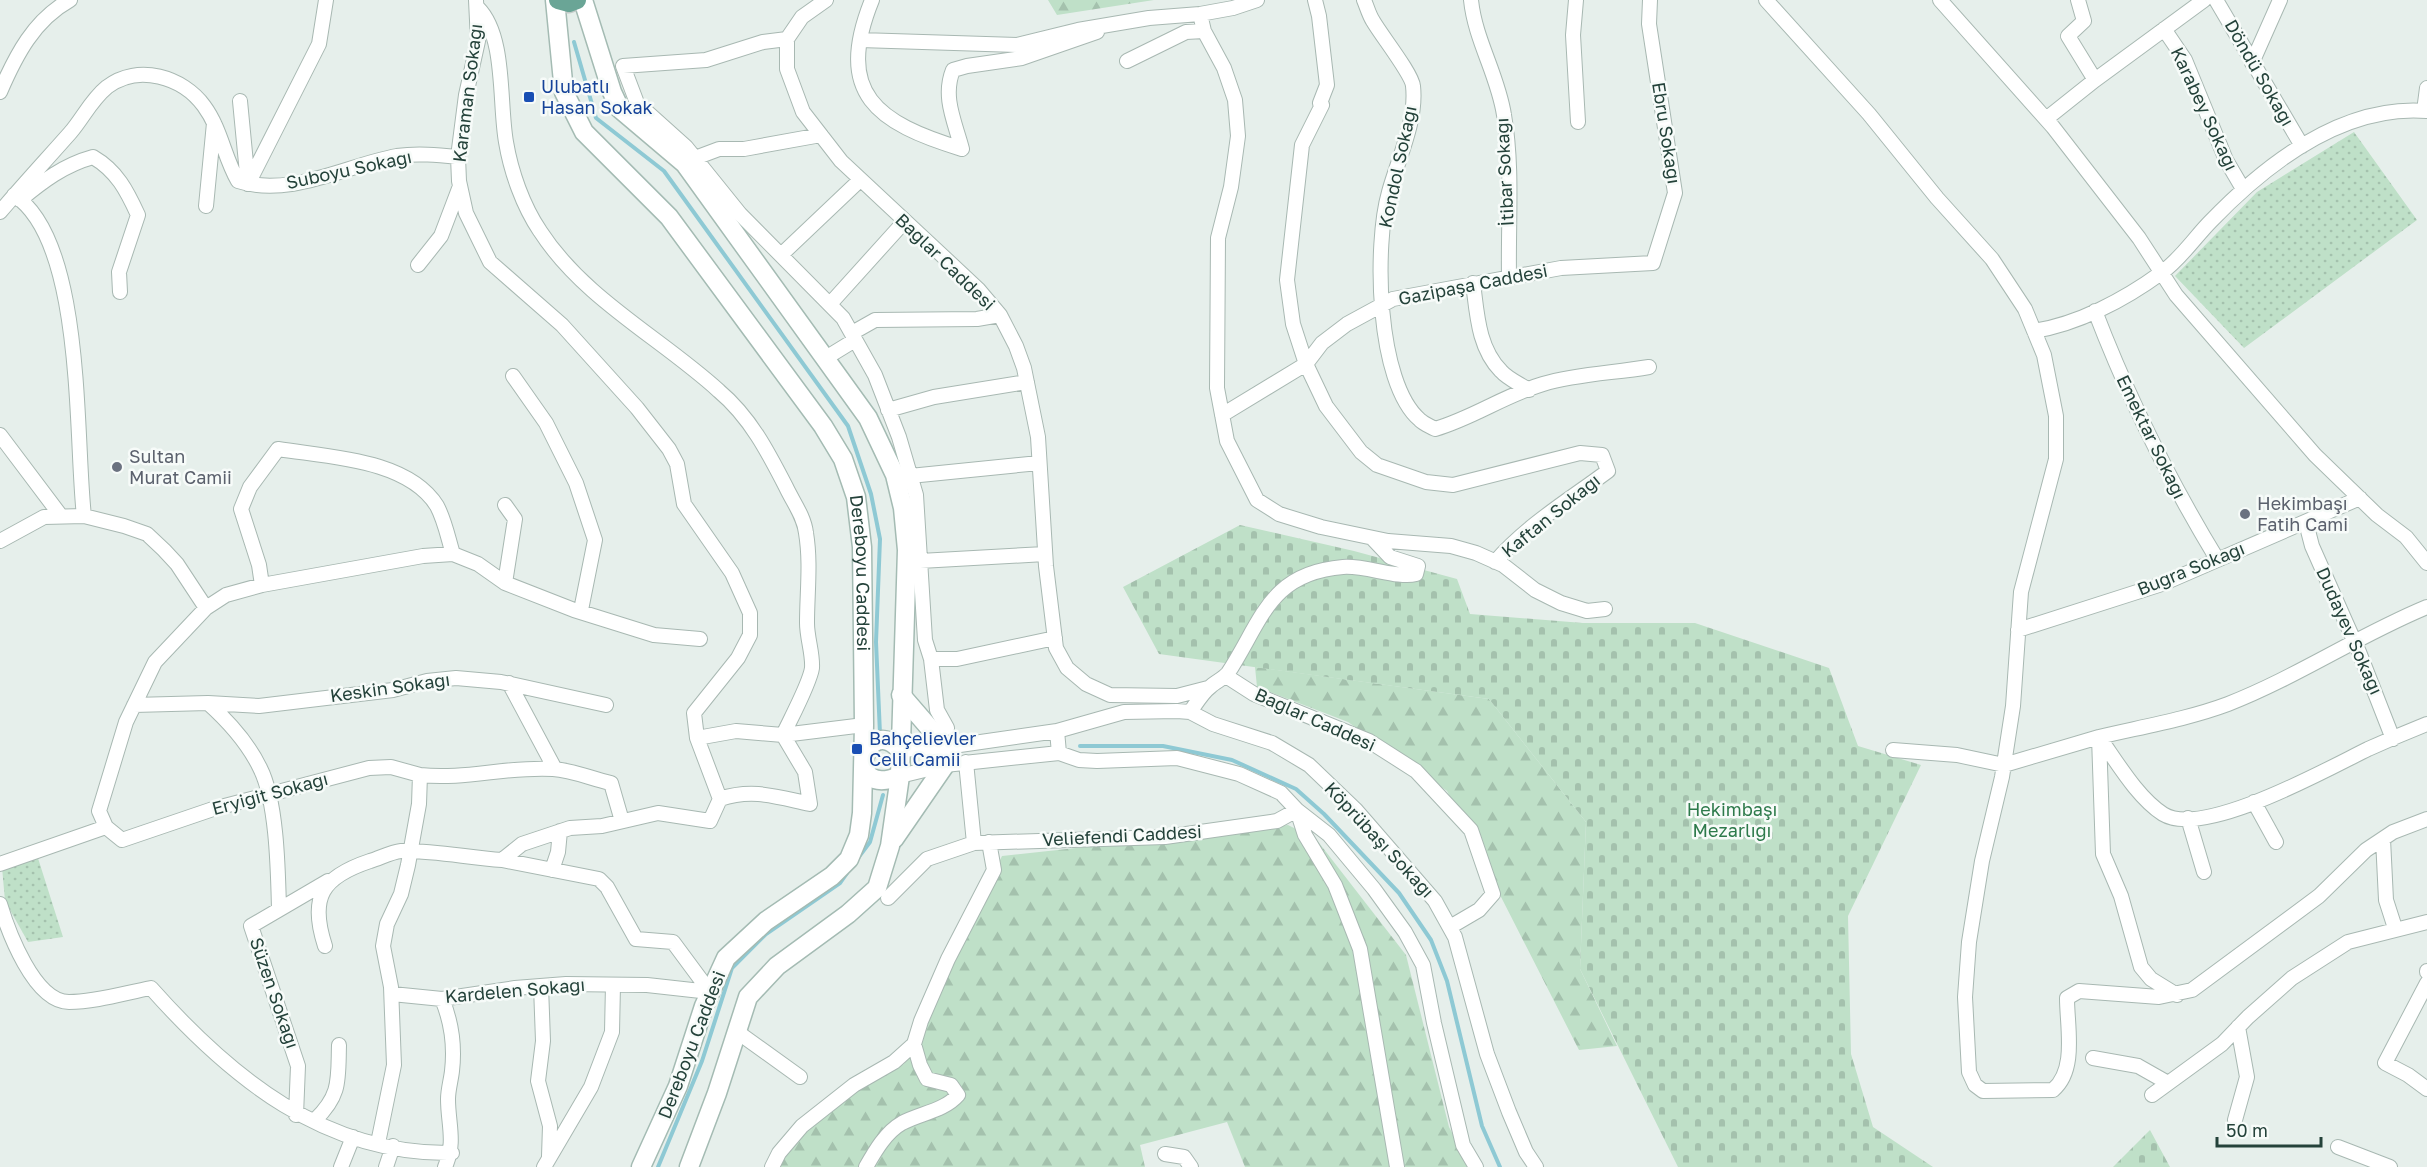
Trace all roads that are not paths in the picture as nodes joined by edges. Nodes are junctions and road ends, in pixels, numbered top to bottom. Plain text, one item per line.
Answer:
1 (70, 0) edge
2 (326, 0) edge
3 (557, 0) edge
4 (577, 0) edge
5 (583, 0) edge
6 (826, 0) edge
7 (872, 0) edge
8 (1257, 0) edge
9 (1315, 0) edge
10 (1364, 0) edge
11 (1471, 0) edge
12 (1576, 0) edge
13 (1650, 0) edge
14 (1766, 0) edge
15 (1940, 0) edge
16 (2078, 0) edge
17 (2204, 0) edge
18 (2216, 0) edge
19 (2280, 0) edge
20 (477, 4) edge
21 (1200, 14) junction
22 (1123, 22) junction
23 (2164, 29) junction
24 (1204, 31) junction
25 (787, 39) junction
26 (860, 40) junction
27 (1127, 61) dead end
28 (2252, 63) junction
29 (2095, 80) junction
30 (2427, 88) edge
31 (0, 92) edge
32 (240, 100) dead end
33 (2426, 111) edge
34 (2046, 119) junction
35 (214, 120) junction
36 (1578, 122) dead end
37 (821, 135) junction
38 (2302, 146) junction
39 (458, 157) junction
40 (696, 158) junction
41 (860, 180) junction
42 (248, 184) junction
43 (460, 186) junction
44 (2243, 189) junction
45 (17, 198) junction
46 (206, 206) dead end
47 (0, 212) edge
48 (904, 222) junction
49 (782, 254) junction
50 (1653, 263) joint
51 (418, 266) dead end
52 (2162, 273) junction
53 (1509, 276) junction
54 (1473, 283) junction
55 (120, 292) dead end
56 (830, 304) junction
57 (1381, 306) junction
58 (2095, 311) junction
59 (1000, 315) junction
60 (2034, 331) junction
61 (854, 337) junction
62 (824, 359) junction
63 (1306, 364) junction
64 (1649, 367) dead end
65 (513, 376) dead end
66 (1027, 382) junction
67 (1529, 390) junction
68 (888, 410) junction
69 (1222, 414) junction
70 (0, 435) edge
71 (1039, 463) junction
72 (910, 476) junction
73 (2360, 498) junction
74 (505, 505) dead end
75 (61, 516) junction
76 (84, 516) junction
77 (2306, 523) junction
78 (1372, 538) junction
79 (0, 541) edge
80 (453, 554) junction
81 (1045, 554) junction
82 (2217, 559) junction
83 (920, 561) junction
84 (1495, 562) junction
85 (2427, 563) edge
86 (505, 583) junction
87 (262, 585) junction
88 (2427, 607) edge
89 (206, 608) junction
90 (1605, 609) dead end
91 (581, 610) junction
92 (2018, 630) junction
93 (1055, 638) junction
94 (700, 639) dead end
95 (2354, 640) junction
96 (931, 659) junction
97 (1226, 676) junction
98 (509, 683) junction
99 (1208, 688) junction
100 (902, 695) junction
101 (208, 703) junction
102 (134, 705) junction
103 (606, 705) dead end
104 (1190, 712) junction
105 (2427, 723) edge
106 (864, 725) junction
107 (948, 728) dead end
108 (1057, 731) junction
109 (783, 735) junction
110 (2099, 737) junction
111 (697, 738) junction
112 (2392, 739) junction
113 (900, 750) junction
114 (1893, 750) dead end
115 (1059, 753) junction
116 (946, 756) junction
117 (863, 762) junction
118 (966, 762) junction
119 (2004, 765) junction
120 (555, 769) junction
121 (420, 775) junction
122 (900, 776) junction
123 (268, 795) junction
124 (720, 799) junction
125 (2254, 802) junction
126 (1297, 810) junction
127 (2188, 818) junction
128 (2427, 819) edge
129 (622, 821) junction
130 (106, 827) junction
131 (560, 831) junction
132 (2383, 838) junction
133 (990, 842) junction
134 (2276, 842) dead end
135 (974, 843) junction
136 (890, 846) junction
137 (409, 852) junction
138 (502, 860) junction
139 (0, 864) edge
140 (552, 870) junction
141 (2204, 873) dead end
142 (330, 880) junction
143 (888, 898) dead end
144 (0, 904) edge
145 (279, 909) junction
146 (2427, 922) edge
147 (1450, 927) junction
148 (2395, 928) junction
149 (325, 946) dead end
150 (2427, 983) edge
151 (613, 985) junction
152 (541, 986) junction
153 (710, 992) junction
154 (392, 994) junction
155 (2177, 995) junction
156 (442, 999) junction
157 (2238, 1027) junction
158 (736, 1031) junction
159 (914, 1044) junction
160 (339, 1046) dead end
161 (2093, 1058) dead end
162 (800, 1077) dead end
163 (2168, 1083) junction
164 (2427, 1089) edge
165 (2152, 1095) dead end
166 (296, 1115) junction
167 (315, 1120) junction
168 (2235, 1120) dead end
169 (353, 1137) junction
170 (378, 1143) junction
171 (393, 1146) junction
172 (2338, 1147) dead end
173 (452, 1152) junction
174 (1165, 1154) dead end
175 (547, 1162) edge
176 (341, 1167) edge
177 (386, 1167) edge
178 (445, 1167) edge
179 (641, 1167) edge
180 (690, 1167) edge
181 (772, 1167) edge
182 (866, 1167) edge
183 (1191, 1167) edge
184 (1397, 1167) edge
185 (1476, 1167) edge
186 (1536, 1167) edge
187 (2390, 1167) edge

1 - 31 street
2 - 42 street
3 - 4 main road
3 - 106 main road, Dereboyu Caddesi
5 - 62 main road
6 - 25 street
7 - 26 street
8 - 21 street
9 - 63 street
10 - 57 street, Kondol Sokağı
11 - 53 street, İtibar Sokağı
12 - 36 street
13 - 50 street, Ebru Sokağı
14 - 60 street
15 - 34 street
16 - 29 street
17 - 23 street
18 - 28 street, Döndü Sokağı
19 - 28 street
20 - 39 street, Karaman Sokağı
20 - 109 street
21 - 22 street
21 - 24 street
22 - 26 street
22 - 26 street
23 - 29 street
23 - 44 street, Karabey Sokağı
24 - 27 street
24 - 69 street
25 - 37 street, Bağlar Caddesi
25 - 40 street
28 - 38 street, Döndü Sokağı
29 - 34 street
30 - 33 street
32 - 42 street
33 - 38 street
34 - 52 street
35 - 42 street
35 - 45 street
35 - 46 street
37 - 40 street
37 - 41 street, Bağlar Caddesi
38 - 44 street
39 - 42 street, Suboyu Sokağı
39 - 43 street, Karaman Sokağı
40 - 49 street
41 - 48 street, Bağlar Caddesi
41 - 49 street
43 - 51 street
43 - 111 street, Karaman Sokağı
44 - 52 street
45 - 47 street
45 - 55 street
45 - 76 street
48 - 56 street
48 - 59 street, Bağlar Caddesi
49 - 56 street
50 - 53 street, Gazipaşa Caddesi
52 - 58 street
52 - 73 street
53 - 54 street, Gazipaşa Caddesi
54 - 57 street, Gazipaşa Caddesi
54 - 67 street
56 - 61 street
57 - 63 street, Gazipaşa Caddesi
57 - 67 street, Kondol Sokağı
58 - 60 street
58 - 82 street, Emektar Sokağı
59 - 61 street
59 - 66 street, Bağlar Caddesi
60 - 92 street
61 - 62 street
61 - 68 street
62 - 100 main road
63 - 69 street, Gazipaşa Caddesi
63 - 84 street, Kaftan Sokağı
64 - 67 street, Kondol Sokağı
65 - 91 street
66 - 68 street
66 - 71 street, Bağlar Caddesi
68 - 72 street
69 - 78 street
70 - 75 street
71 - 72 street
71 - 81 street, Bağlar Caddesi
72 - 83 street
73 - 77 street, Buğra Sokağı
73 - 85 street
74 - 86 street
75 - 76 street
75 - 79 street
76 - 89 street
77 - 82 street, Buğra Sokağı
77 - 95 street, Dudayev Sokağı
78 - 84 street
78 - 97 street
80 - 86 street
80 - 87 street
80 - 87 street
81 - 83 street
81 - 93 street, Bağlar Caddesi
82 - 92 street, Buğra Sokağı
83 - 96 street
84 - 90 street
86 - 91 street
87 - 89 street
88 - 95 street
89 - 102 street
91 - 94 street
92 - 119 street
93 - 96 street
93 - 99 street, Bağlar Caddesi
95 - 110 street
95 - 112 street, Dudayev Sokağı
96 - 107 street
97 - 99 street
97 - 147 street, Bağlar Caddesi
98 - 101 street, Keskin Sokağı
98 - 103 street, Keskin Sokağı
98 - 120 street
99 - 104 street
100 - 113 main road
100 - 116 main road
101 - 102 street, Keskin Sokağı
101 - 123 street
102 - 130 street
104 - 108 street, Köprübaşı Sokağı
104 - 147 street, Köprübaşı Sokağı
105 - 112 street
106 - 109 street
106 - 117 main road, Dereboyu Caddesi
108 - 115 street
108 - 116 street, Köprübaşı Sokağı
109 - 111 street
109 - 124 street
110 - 119 street
110 - 127 street
110 - 155 street
111 - 124 street
112 - 125 street
113 - 116 street, Köprübaşı Sokağı
113 - 117 main road
113 - 122 main road
114 - 119 street
115 - 118 street
115 - 126 street, Köprübaşı Sokağı
116 - 118 street
116 - 122 street
116 - 136 main road
117 - 122 main road
117 - 153 main road, Dereboyu Caddesi
118 - 135 street
119 - 155 street
120 - 121 street, Eryiğit Sokağı
120 - 129 street, Eryiğit Sokağı
121 - 123 street, Eryiğit Sokağı
121 - 137 street
122 - 136 main road, Dereboyu Caddesi
123 - 130 street, Eryiğit Sokağı
123 - 145 street
124 - 129 street
125 - 127 street
125 - 134 street
126 - 133 street, Veliefendi Caddesi
126 - 184 street
126 - 185 street, Köprübaşı Sokağı
127 - 141 street
128 - 132 street
129 - 131 street
130 - 139 street
131 - 138 street
131 - 140 street
132 - 148 street
132 - 155 street
133 - 135 street, Veliefendi Caddesi
133 - 159 street
135 - 143 street, Veliefendi Caddesi
136 - 158 main road, Dereboyu Caddesi
137 - 138 street, Süzen Sokağı
137 - 142 street, Süzen Sokağı
137 - 154 street
138 - 140 street, Süzen Sokağı
140 - 153 street, Süzen Sokağı
142 - 145 street, Süzen Sokağı
142 - 149 street
144 - 166 street
145 - 166 street, Süzen Sokağı
146 - 148 street
147 - 186 street, Köprübaşı Sokağı
148 - 157 street
150 - 164 street
151 - 152 street, Kardelen Sokağı
151 - 153 street, Kardelen Sokağı
151 - 175 street
152 - 156 street, Kardelen Sokağı
152 - 175 street
153 - 179 main road, Dereboyu Caddesi
154 - 156 street, Kardelen Sokağı
154 - 170 street
156 - 173 street
157 - 163 street
157 - 168 street
158 - 162 street
158 - 180 main road, Dereboyu Caddesi
159 - 181 street
159 - 182 street
160 - 167 street
161 - 163 street
163 - 165 street
166 - 167 street
167 - 169 street
169 - 170 street
169 - 176 street
170 - 171 street
171 - 173 street
171 - 177 street
172 - 187 street
173 - 178 street
174 - 183 street

